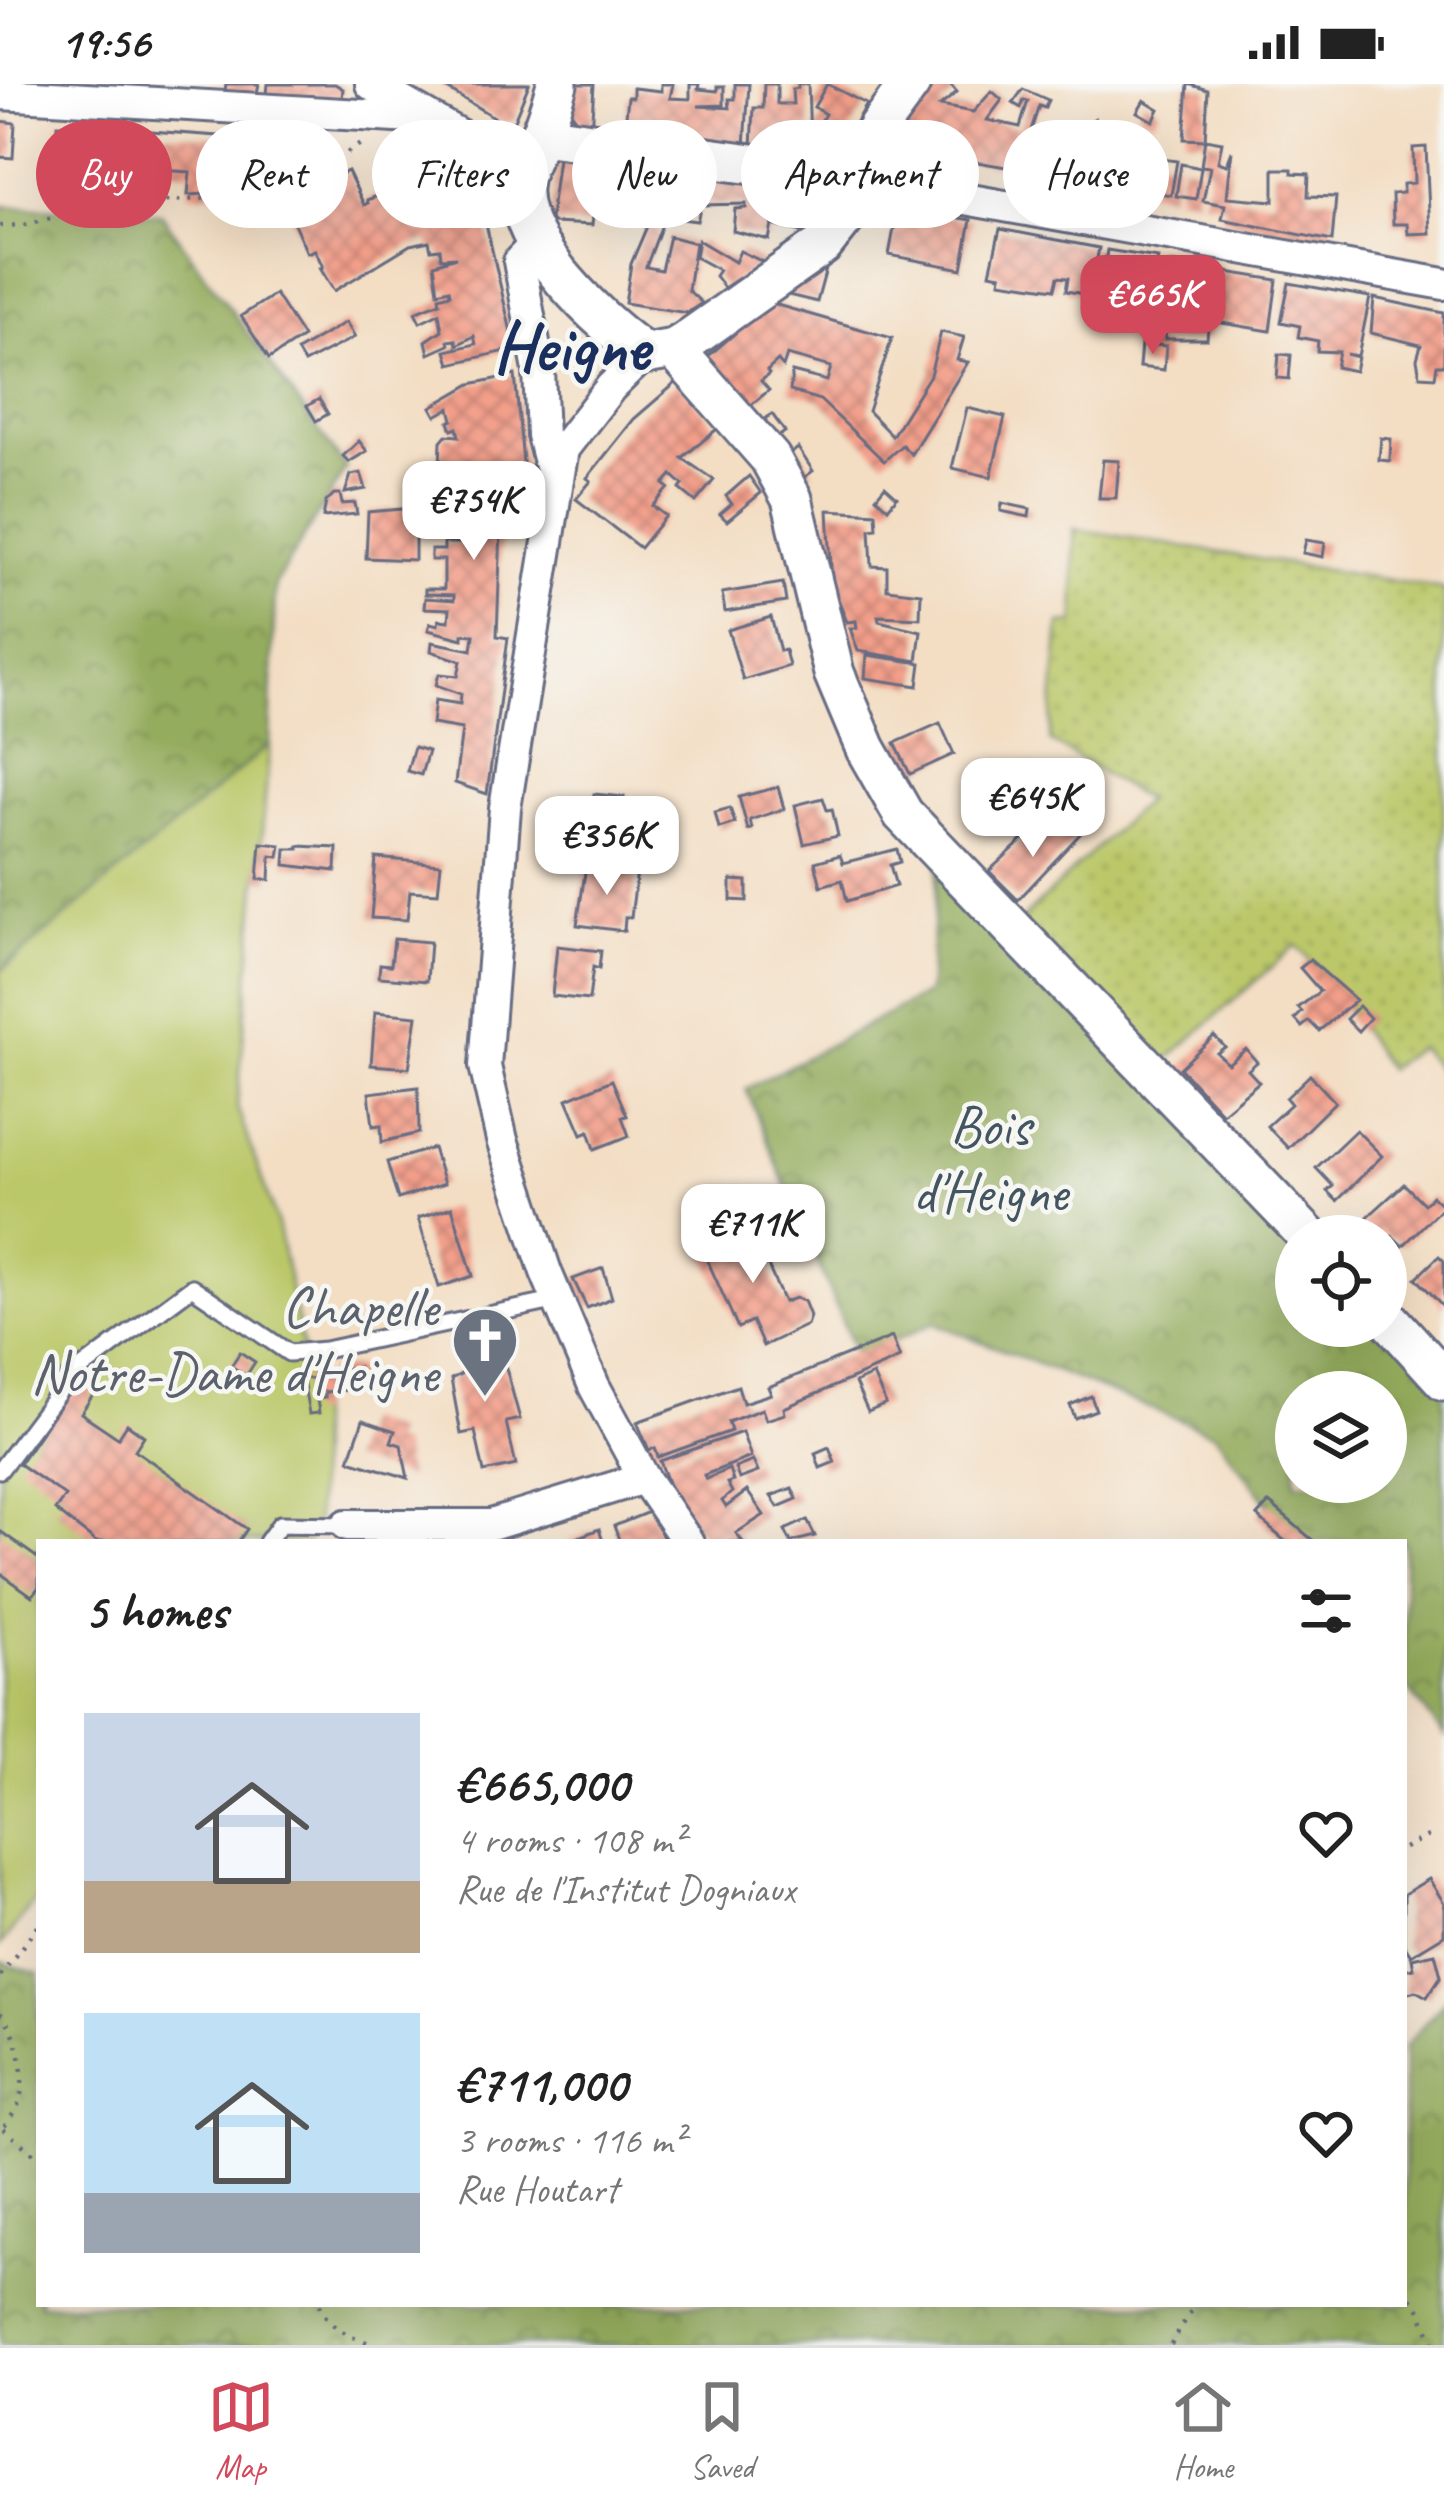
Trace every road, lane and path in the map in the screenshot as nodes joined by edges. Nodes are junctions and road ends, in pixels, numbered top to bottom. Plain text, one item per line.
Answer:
1 (371, 84) edge
2 (557, 84) edge
3 (910, 84) edge
4 (0, 94) edge
5 (415, 118) junction
6 (420, 120) edge
7 (543, 120) edge
8 (884, 120) edge
9 (548, 150) edge
10 (741, 167) edge
11 (979, 201) edge
12 (0, 226) edge
13 (531, 228) edge
14 (831, 228) edge
15 (836, 228) edge
16 (536, 243) junction
17 (823, 245) junction
18 (1444, 284) edge
19 (660, 351) junction
20 (555, 489) junction
21 (1289, 1215) edge
22 (558, 1300) junction
23 (1407, 1339) edge
24 (1444, 1380) edge
25 (0, 1470) edge
26 (644, 1478) junction
27 (347, 1525) joint
28 (269, 1539) edge
29 (686, 1539) edge
30 (1432, 1834) dead end
31 (1407, 1847) edge
32 (36, 1928) edge
33 (0, 1976) edge
34 (0, 2013) edge
35 (1, 2131) edge
36 (36, 2156) edge
37 (1407, 2292) edge
38 (321, 2307) edge
39 (1193, 2307) edge
40 (374, 2345) edge
41 (1171, 2345) edge
42 (1434, 2345) edge

1 - 5 street
2 - 7 street
3 - 8 street
4 - 5 street
5 - 6 street
5 - 12 path
9 - 10 street
11 - 18 street
13 - 16 street
14 - 17 street
15 - 17 street
16 - 19 street
16 - 20 street
17 - 19 street
19 - 20 street
19 - 21 street
20 - 22 street
22 - 25 lane
22 - 26 street
23 - 24 street
26 - 27 street
26 - 29 street
27 - 28 lane
30 - 31 path
32 - 33 path
34 - 35 path
35 - 36 path
37 - 42 path
38 - 40 path
39 - 41 path

